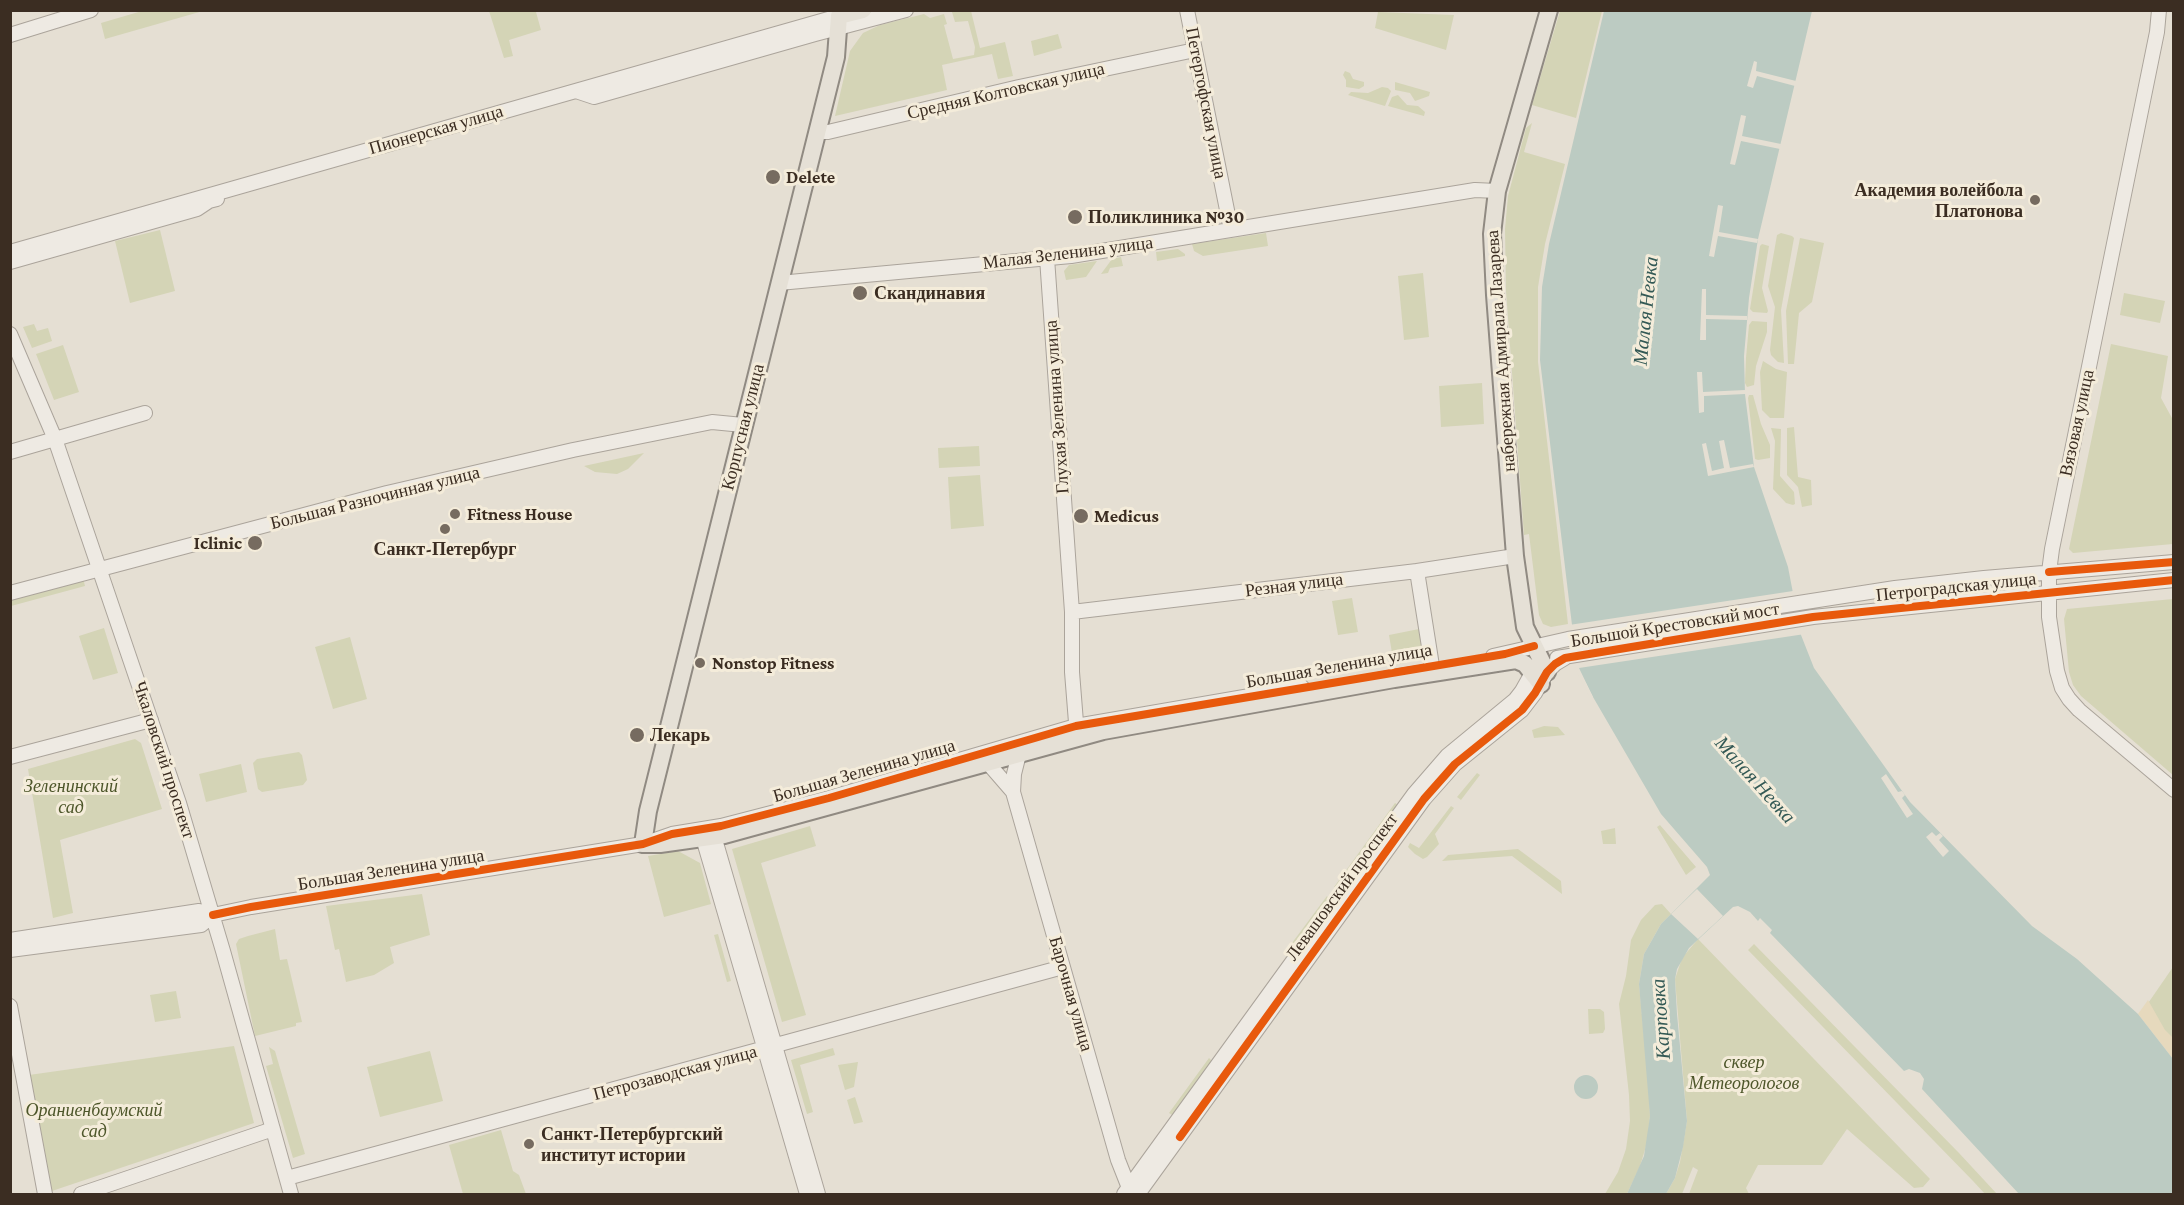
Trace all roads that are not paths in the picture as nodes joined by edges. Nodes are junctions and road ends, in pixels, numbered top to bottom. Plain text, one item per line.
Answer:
1 (863, 10) edge
2 (906, 10) edge
3 (1187, 10) edge
4 (1549, 10) edge
5 (2159, 10) edge
6 (89, 11) edge
7 (839, 18) edge
8 (10, 35) edge
9 (1195, 50) junction
10 (575, 90) junction
11 (818, 132) junction
12 (253, 182) junction
13 (1497, 191) junction
14 (1231, 230) junction
15 (10, 252) edge
16 (1047, 258) junction
17 (10, 262) edge
18 (779, 283) junction
19 (10, 334) edge
20 (145, 413) dead end
21 (743, 425) junction
22 (55, 439) junction
23 (10, 452) edge
24 (1515, 556) junction
25 (2174, 562) edge
26 (99, 568) junction
27 (1417, 571) junction
28 (2049, 573) junction
29 (2174, 580) edge
30 (2049, 592) junction
31 (10, 593) edge
32 (1810, 600) joint
33 (1072, 612) junction
34 (1813, 617) joint
35 (1533, 663) junction
36 (1433, 668) junction
37 (151, 720) junction
38 (1077, 731) junction
39 (1019, 754) junction
40 (10, 757) edge
41 (987, 762) junction
42 (2174, 790) edge
43 (1013, 792) junction
44 (709, 837) junction
45 (643, 844) junction
46 (213, 915) junction
47 (10, 940) edge
48 (10, 950) edge
49 (1063, 967) junction
50 (10, 1006) edge
51 (770, 1047) junction
52 (15, 1052) edge
53 (273, 1129) junction
54 (287, 1178) junction
55 (1131, 1193) edge
56 (45, 1194) edge
57 (81, 1194) edge
58 (291, 1194) edge
59 (807, 1194) edge
60 (818, 1194) edge

1 - 7 main road, Пионерская улица
2 - 7 street, Пионерская улица
3 - 9 street, Петергофская улица
4 - 13 main road, набережная Адмирала Лазарева
5 - 28 street, Вязовая улица
6 - 8 street
7 - 10 street, Пионерская улица
7 - 10 street, Пионерская улица
7 - 11 main road, Корпусная улица
9 - 11 street, Средняя Колтовская улица
9 - 14 street, Петергофская улица
10 - 12 street, Пионерская улица
11 - 18 main road, Корпусная улица
12 - 15 street, Пионерская улица
12 - 17 street
13 - 14 street, Малая Зеленина улица
13 - 24 main road, набережная Адмирала Лазарева
14 - 16 street, Малая Зеленина улица
16 - 18 street, Малая Зеленина улица
16 - 33 street, Глухая Зеленина улица
18 - 21 main road, Корпусная улица
19 - 22 street, Чкаловский проспект
20 - 22 street
21 - 26 street, Большая Разночинная улица
21 - 45 main road, Корпусная улица
22 - 23 street
22 - 26 street, Чкаловский проспект
24 - 27 street, Резная улица
24 - 35 main road, набережная Адмирала Лазарева
25 - 28 street, Петроградская улица
26 - 31 street, Большая Разночинная улица
26 - 37 street, Чкаловский проспект
27 - 33 street, Резная улица
27 - 36 street
28 - 30 street, Вязовая улица
28 - 32 street, Петроградская улица
29 - 30 street, Петроградская улица
30 - 34 street, Петроградская улица
30 - 42 street, Вязовая улица
32 - 35 street, Большой Крестовский мост
33 - 38 street, Глухая Зеленина улица
34 - 35 street, Большой Крестовский мост
35 - 36 main road, Большая Зеленина улица
35 - 55 street, Левашовский проспект
36 - 38 main road, Большая Зеленина улица
37 - 40 street
37 - 46 street, Чкаловский проспект
38 - 39 main road, Большая Зеленина улица
38 - 45 street, Большая Зеленина улица
39 - 41 main road, Большая Зеленина улица
39 - 43 street, Барочная улица
41 - 43 street, Барочная улица
41 - 44 main road, Большая Зеленина улица
43 - 49 street, Барочная улица
44 - 45 main road, Большая Зеленина улица
44 - 51 street
45 - 46 street, Большая Зеленина улица
46 - 47 street, Большая Зеленина улица
46 - 48 street, Большая Зеленина улица
46 - 53 street, Чкаловский проспект
49 - 51 street, Петрозаводская улица
49 - 55 street, Барочная улица
50 - 52 street
51 - 54 street, Петрозаводская улица
51 - 59 street
51 - 60 street
52 - 56 street
53 - 54 street, Чкаловский проспект
53 - 57 street
54 - 58 street, Чкаловский проспект

